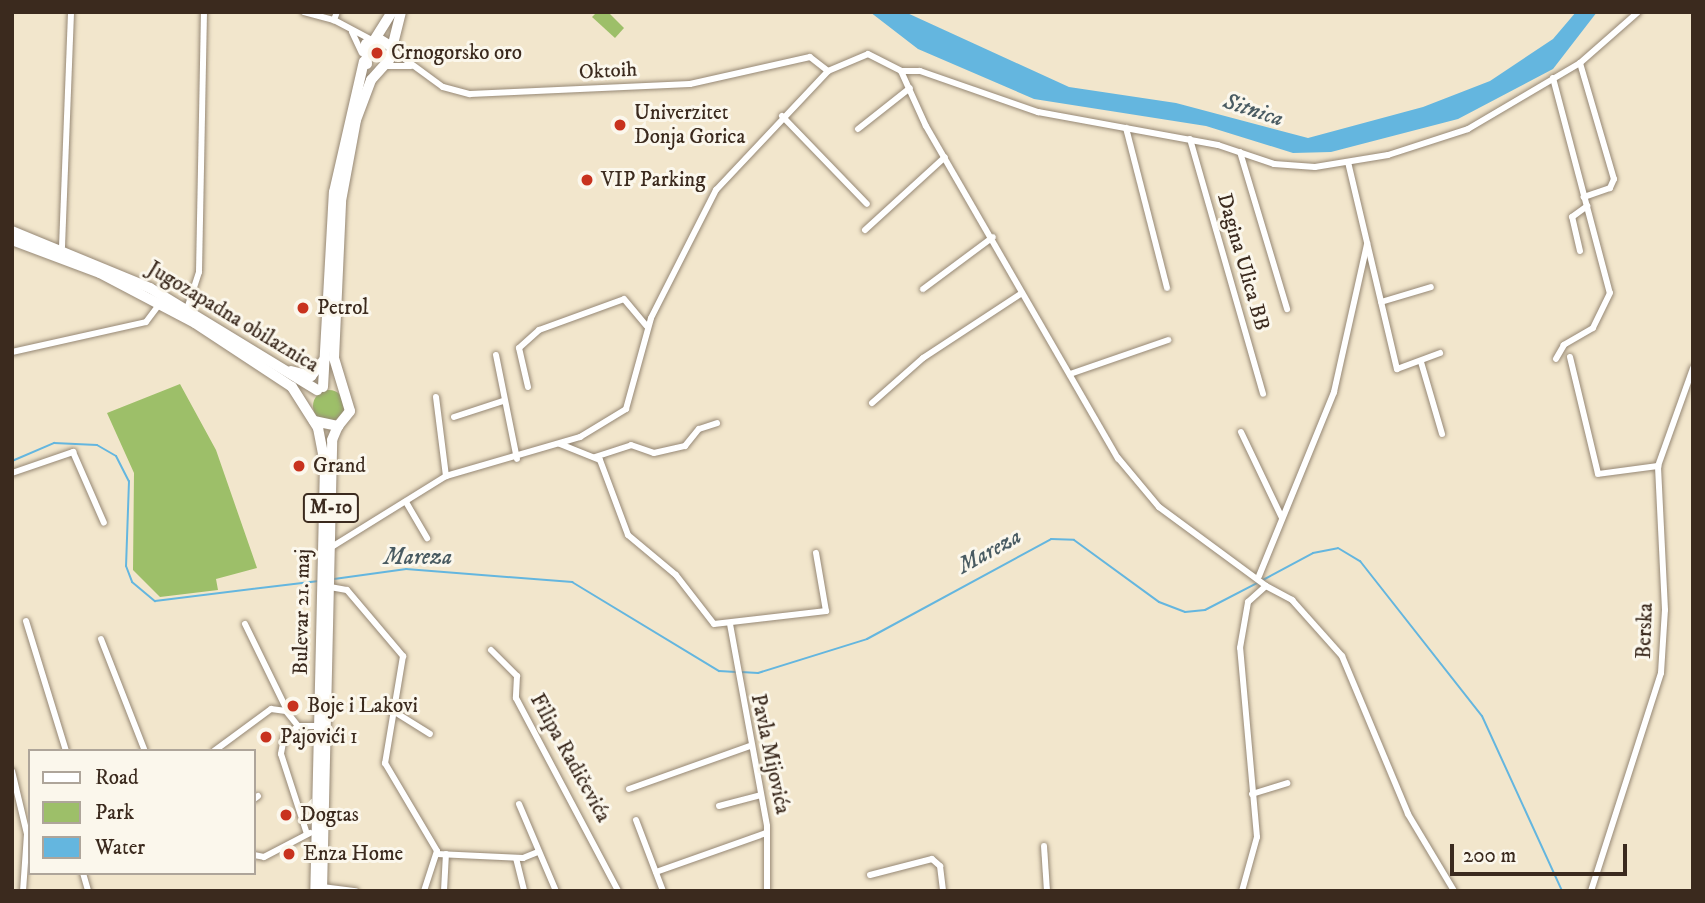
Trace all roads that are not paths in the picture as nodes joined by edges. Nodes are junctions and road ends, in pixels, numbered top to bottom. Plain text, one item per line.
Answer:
1 (71, 12) edge
2 (204, 12) edge
3 (304, 12) edge
4 (337, 12) edge
5 (392, 12) edge
6 (401, 12) edge
7 (1638, 12) edge
8 (334, 20) junction
9 (352, 32) junction
10 (374, 40) junction
11 (389, 47) junction
12 (363, 57) junction
13 (1580, 63) junction
14 (412, 66) junction
15 (382, 67) junction
16 (828, 71) junction
17 (901, 71) junction
18 (1553, 78) junction
19 (910, 88) junction
20 (782, 116) junction
21 (1126, 128) junction
22 (858, 129) dead end
23 (1190, 139) junction
24 (1240, 152) junction
25 (946, 157) junction
26 (1348, 162) junction
27 (1584, 197) junction
28 (867, 204) dead end
29 (1587, 206) junction
30 (865, 230) dead end
31 (12, 231) edge
32 (993, 237) junction
33 (12, 240) edge
34 (1367, 244) junction
35 (62, 247) junction
36 (1580, 251) dead end
37 (1431, 287) dead end
38 (1167, 288) dead end
39 (923, 289) dead end
40 (1022, 293) junction
41 (1381, 302) junction
42 (161, 303) junction
43 (187, 309) junction
44 (1287, 309) dead end
45 (647, 326) junction
46 (1168, 340) dead end
47 (12, 352) edge
48 (1440, 353) dead end
49 (327, 355) junction
50 (496, 355) dead end
51 (1570, 357) dead end
52 (1556, 359) dead end
53 (1420, 362) junction
54 (1693, 368) edge
55 (284, 372) junction
56 (1070, 374) junction
57 (528, 387) dead end
58 (320, 388) junction
59 (344, 391) junction
60 (1263, 394) dead end
61 (436, 397) dead end
62 (503, 401) junction
63 (872, 403) dead end
64 (311, 416) junction
65 (454, 416) dead end
66 (717, 423) dead end
67 (338, 426) junction
68 (1241, 432) dead end
69 (1442, 434) dead end
70 (580, 437) junction
71 (560, 444) junction
72 (579, 454) junction
73 (596, 457) junction
74 (517, 459) junction
75 (1658, 466) junction
76 (12, 473) edge
77 (446, 476) junction
78 (406, 502) junction
79 (1282, 518) junction
80 (104, 523) dead end
81 (427, 538) dead end
82 (330, 548) junction
83 (816, 553) dead end
84 (1262, 580) junction
85 (330, 587) junction
86 (26, 621) dead end
87 (730, 624) junction
88 (245, 625) dead end
89 (102, 639) dead end
90 (491, 650) dead end
91 (390, 709) junction
92 (288, 712) junction
93 (298, 726) junction
94 (318, 726) junction
95 (430, 734) dead end
96 (750, 746) junction
97 (65, 749) edge
98 (144, 749) edge
99 (217, 749) edge
100 (12, 771) edge
101 (1287, 783) dead end
102 (629, 789) dead end
103 (1252, 794) junction
104 (761, 795) junction
105 (519, 804) dead end
106 (719, 806) dead end
107 (636, 820) dead end
108 (311, 833) junction
109 (766, 833) junction
110 (1044, 846) dead end
111 (538, 852) junction
112 (438, 854) junction
113 (446, 854) junction
114 (256, 855) edge
115 (516, 858) junction
116 (656, 872) junction
117 (870, 875) dead end
118 (320, 890) edge
119 (23, 891) edge
120 (356, 891) edge
121 (424, 891) edge
122 (444, 891) edge
123 (524, 891) edge
124 (556, 891) edge
125 (618, 891) edge
126 (663, 891) edge
127 (767, 891) edge
128 (943, 891) edge
129 (1047, 891) edge
130 (1242, 891) edge
131 (1454, 891) edge
132 (1591, 891) edge

1 - 35 street
2 - 43 street
3 - 8 street
4 - 8 street
5 - 10 main road
6 - 11 main road, M-10
7 - 13 street
8 - 9 street
9 - 10 street
9 - 12 street
10 - 11 main road
10 - 12 main road
11 - 14 street, Oktoih
11 - 15 main road, M-10
12 - 15 main road
12 - 49 main road
13 - 18 street
13 - 27 street
14 - 15 street
14 - 16 street, Oktoih
15 - 59 main road, M-10
16 - 17 street
16 - 20 street
17 - 19 street
17 - 21 street
18 - 26 street
18 - 27 street
19 - 22 street
19 - 25 street
20 - 28 street
20 - 45 street
21 - 23 street
21 - 38 street
23 - 24 street
23 - 60 street, Dagina Ulica BB
24 - 26 street
24 - 44 street
25 - 30 street
25 - 32 street
26 - 34 street
27 - 29 street
29 - 36 street
29 - 52 street
31 - 35 main road, Jugozapadna obilaznica
32 - 39 street
32 - 40 street
33 - 42 main road, Jugozapadna obilaznica
34 - 41 street
34 - 79 street
35 - 43 main road, Jugozapadna obilaznica
37 - 41 street
40 - 56 street
40 - 63 street
41 - 53 street
42 - 47 street
42 - 64 main road, Jugozapadna obilaznica
43 - 55 main road, Jugozapadna obilaznica
45 - 57 street
45 - 70 street
46 - 56 street
48 - 53 street
49 - 55 main road
49 - 58 main road
50 - 62 street
51 - 75 street
53 - 69 street
54 - 75 street, Berska
55 - 58 main road, Jugozapadna obilaznica
56 - 84 street
58 - 59 main road, Jugozapadna obilaznica
58 - 64 main road
59 - 67 main road, M-10
61 - 77 street
62 - 65 street
62 - 74 street
64 - 67 main road
64 - 94 main road, Bulevar 21. maj / M-10
66 - 73 street
67 - 82 main road, Bulevar 21. maj / M-10
68 - 79 street
70 - 71 street
70 - 72 street
71 - 72 street
71 - 74 street
72 - 73 street
73 - 87 street
74 - 77 street
75 - 132 street, Berska
76 - 80 street
77 - 78 street
78 - 81 street
78 - 82 street
79 - 84 street
82 - 85 main road, Bulevar 21. maj / M-10
83 - 87 street
84 - 103 street
84 - 131 street
85 - 91 street
85 - 118 main road, Bulevar 21. maj / M-10
86 - 97 street
87 - 96 street, Pavla Mijovića
88 - 92 street
89 - 98 street
90 - 125 street, Filipa Radičevića
91 - 95 street
91 - 112 street
92 - 93 street
92 - 99 street
93 - 94 street
93 - 108 street
94 - 108 main road, Bulevar 21. maj / M-10
96 - 102 street
96 - 104 street, Pavla Mijovića
100 - 119 street
101 - 103 street
103 - 130 street
104 - 106 street
104 - 109 street, Pavla Mijovića
105 - 111 street
107 - 116 street
108 - 114 street
108 - 118 main road, Bulevar 21. maj / M-10
109 - 116 street
109 - 127 street, Pavla Mijovića
110 - 129 street
111 - 115 street
111 - 124 street
112 - 113 street
112 - 121 street
113 - 115 street
113 - 122 street
115 - 123 street
116 - 126 street
117 - 128 street
118 - 120 street

